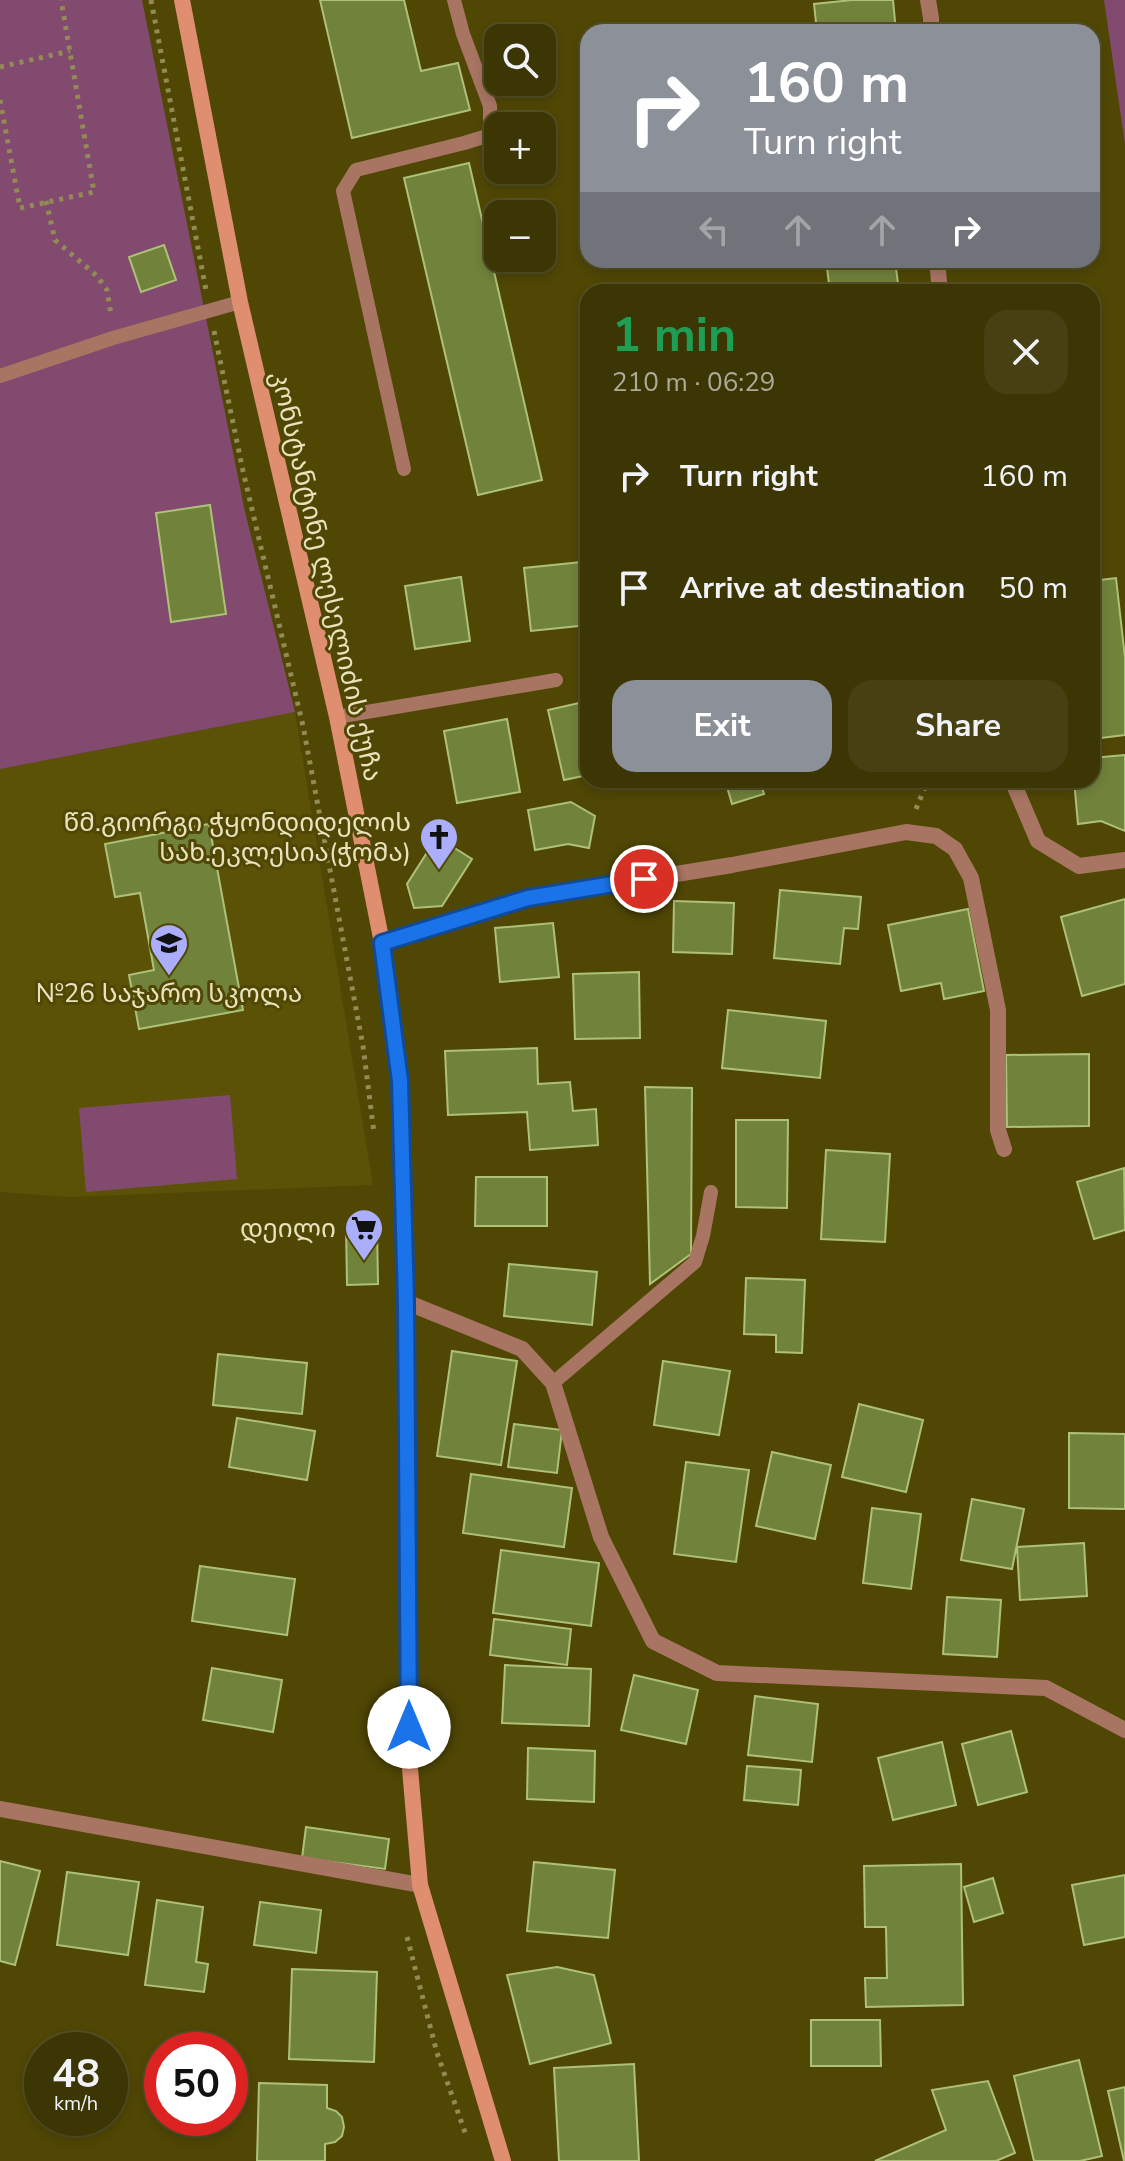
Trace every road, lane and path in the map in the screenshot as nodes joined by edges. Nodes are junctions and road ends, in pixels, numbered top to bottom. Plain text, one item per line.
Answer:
1 (61, 0) edge
2 (151, 0) edge
3 (182, 0) edge
4 (454, 0) edge
5 (928, 0) edge
6 (931, 24) edge
7 (70, 51) junction
8 (0, 67) edge
9 (0, 100) edge
10 (46, 201) junction
11 (240, 302) junction
12 (210, 312) junction
13 (113, 338) junction
14 (0, 376) edge
15 (404, 469) dead end
16 (556, 680) dead end
17 (337, 717) junction
18 (1015, 788) edge
19 (1125, 860) edge
20 (382, 943) junction
21 (375, 1137) dead end
22 (1004, 1149) dead end
23 (711, 1192) dead end
24 (406, 1302) junction
25 (553, 1383) junction
26 (1125, 1730) edge
27 (1, 1809) edge
28 (420, 1885) junction
29 (403, 1924) dead end
30 (471, 2148) dead end
31 (503, 2161) edge

1 - 7 path
2 - 12 path
3 - 11 main road, კონსტანტინე ლესელიძის ქუჩა
4 - 15 lane
5 - 6 street
7 - 8 path
7 - 10 path
9 - 10 path
10 - 13 path
11 - 12 lane
11 - 17 main road, კონსტანტინე ლესელიძის ქუჩა
12 - 13 lane
12 - 21 path
13 - 14 lane
16 - 17 lane
17 - 20 main road, კონსტანტინე ლესელიძის ქუჩა
18 - 19 street
20 - 22 street
20 - 24 main road, კონსტანტინე ლესელიძის ქუჩა
23 - 25 lane
24 - 25 street
24 - 28 main road, კონსტანტინე ლესელიძის ქუჩა
25 - 26 street
27 - 28 street
28 - 31 main road, კონსტანტინე ლესელიძის ქუჩა
29 - 30 path

